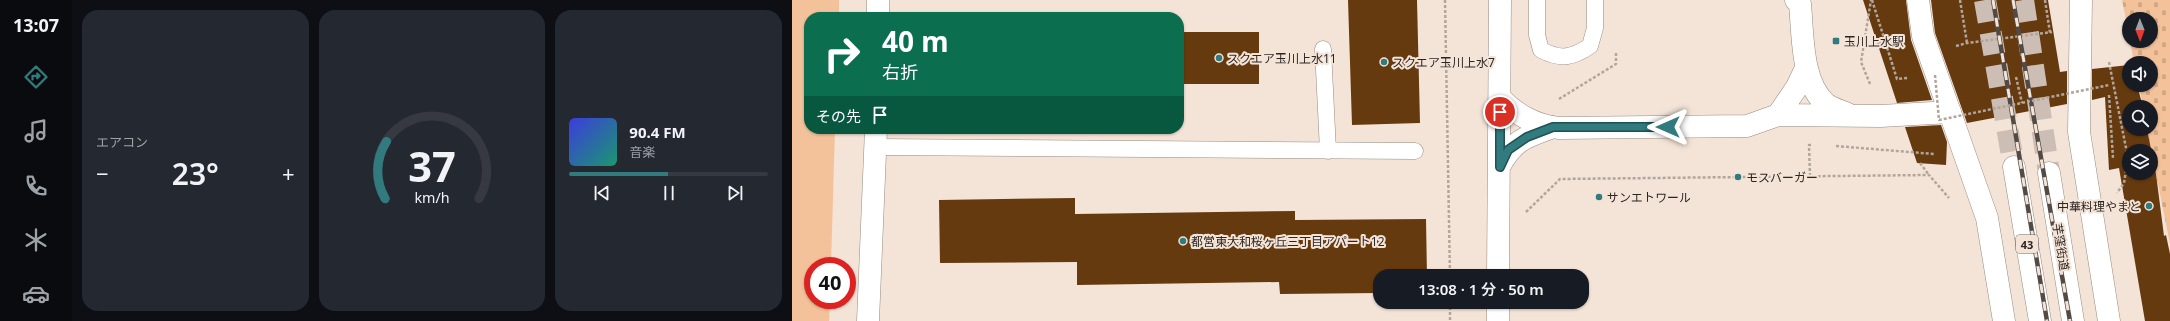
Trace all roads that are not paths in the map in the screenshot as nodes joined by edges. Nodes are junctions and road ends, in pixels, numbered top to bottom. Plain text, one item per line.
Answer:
1 (878, 0) edge
2 (1500, 0) edge
3 (1536, 0) edge
4 (1595, 0) edge
5 (1796, 0) edge
6 (1918, 0) edge
7 (2082, 0) edge
8 (878, 12) edge
9 (1324, 49) dead end
10 (1806, 68) junction
11 (1500, 98) junction
12 (1778, 115) junction
13 (1849, 115) junction
14 (1943, 120) junction
15 (1553, 127) junction
16 (876, 138) edge
17 (1328, 151) junction
18 (1416, 151) dead end
19 (1500, 167) junction
20 (2014, 167) tunnel mouth
21 (2049, 173) tunnel mouth
22 (1498, 269) edge
23 (1498, 309) edge
24 (868, 321) edge
25 (1498, 321) edge
26 (2004, 321) edge
27 (2040, 321) edge
28 (2074, 321) edge
29 (2109, 321) edge

1 - 8 street
2 - 11 street
3 - 4 lane
5 - 10 street
6 - 14 street
7 - 29 street
9 - 17 lane
10 - 12 street
10 - 13 street
11 - 15 street
11 - 19 street
12 - 13 street
12 - 15 street
13 - 14 street
14 - 26 street
15 - 19 street
16 - 17 lane
16 - 24 street
17 - 18 lane
19 - 22 street
20 - 27 street, 43
21 - 28 street, 芋窪街道
23 - 25 street

